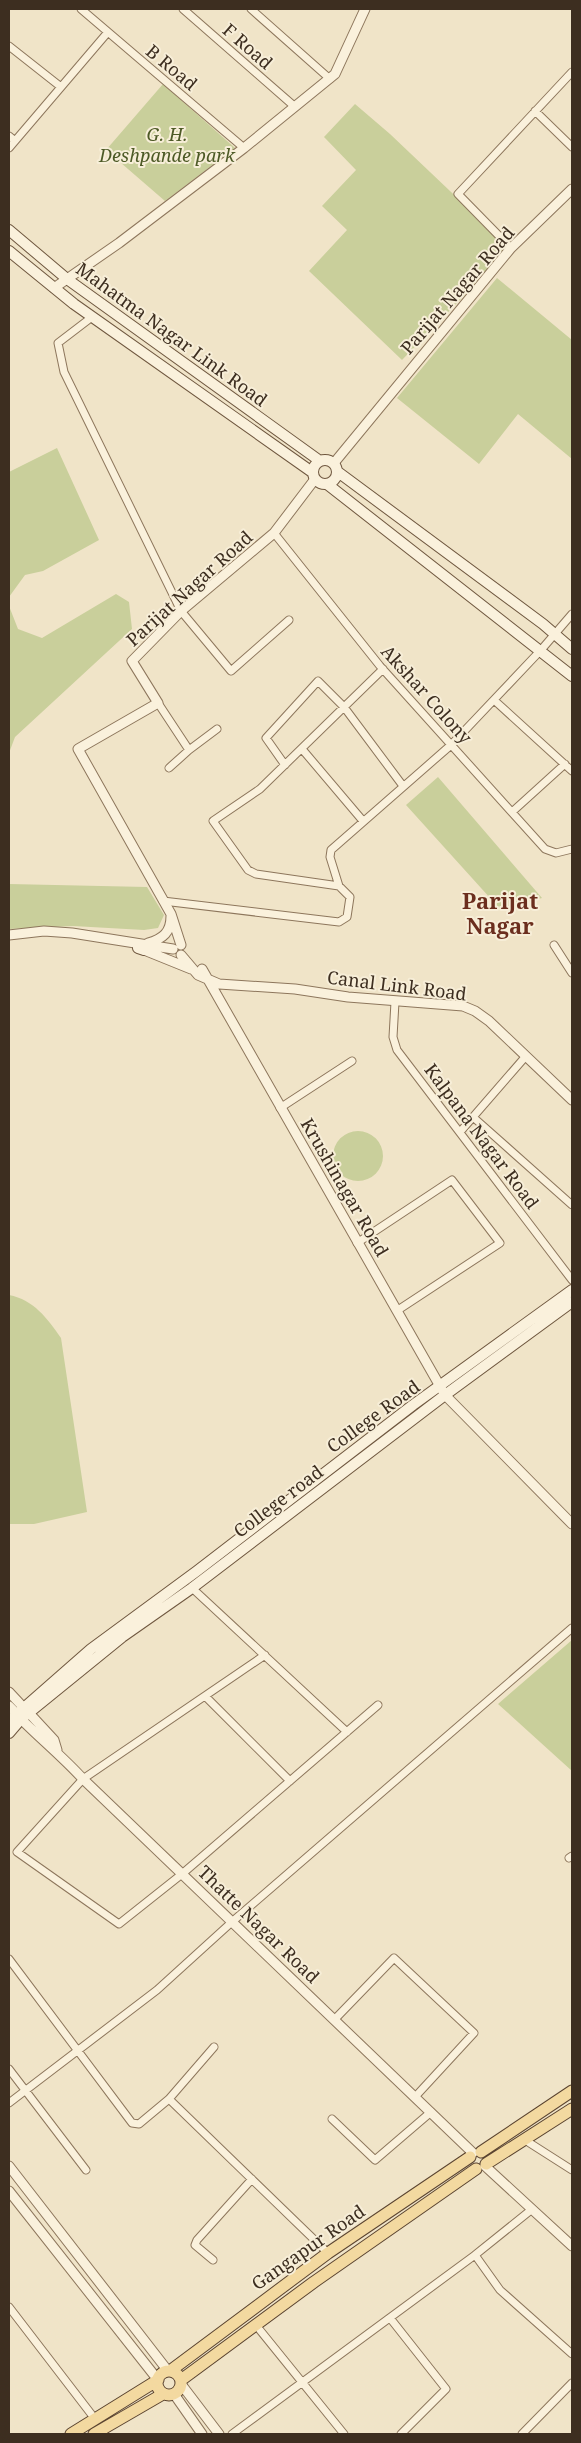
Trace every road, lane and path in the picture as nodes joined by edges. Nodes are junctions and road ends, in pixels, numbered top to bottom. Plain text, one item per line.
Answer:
1 (81, 9) edge
2 (183, 9) edge
3 (251, 9) edge
4 (364, 9) edge
5 (108, 32) junction
6 (9, 46) edge
7 (572, 72) edge
8 (330, 78) junction
9 (61, 87) junction
10 (294, 106) junction
11 (536, 111) junction
12 (9, 136) edge
13 (15, 141) junction
14 (572, 147) edge
15 (9, 148) edge
16 (244, 148) junction
17 (572, 189) edge
18 (9, 230) edge
19 (511, 248) junction
20 (9, 251) edge
21 (68, 279) junction
22 (54, 288) junction
23 (92, 318) junction
24 (320, 461) junction
25 (336, 468) junction
26 (314, 475) junction
27 (327, 484) junction
28 (274, 533) junction
29 (181, 611) junction
30 (572, 614) edge
31 (289, 620) dead end
32 (555, 634) junction
33 (572, 649) edge
34 (541, 650) junction
35 (383, 669) junction
36 (572, 676) edge
37 (494, 700) junction
38 (158, 703) junction
39 (344, 707) junction
40 (217, 729) dead end
41 (451, 745) junction
42 (302, 749) junction
43 (189, 750) junction
44 (564, 764) junction
45 (285, 765) junction
46 (169, 768) dead end
47 (572, 771) edge
48 (403, 786) junction
49 (512, 812) junction
50 (362, 821) junction
51 (572, 849) edge
52 (339, 886) junction
53 (163, 902) junction
54 (172, 914) junction
55 (171, 925) junction
56 (9, 935) edge
57 (554, 945) dead end
58 (143, 947) junction
59 (178, 950) junction
60 (198, 971) junction
61 (572, 973) edge
62 (209, 980) junction
63 (243, 985) junction
64 (218, 996) junction
65 (395, 1002) junction
66 (526, 1056) junction
67 (352, 1061) dead end
68 (572, 1100) edge
69 (280, 1108) junction
70 (472, 1117) junction
71 (460, 1132) junction
72 (572, 1205) edge
73 (357, 1243) junction
74 (572, 1280) edge
75 (572, 1290) edge
76 (572, 1302) edge
77 (398, 1310) junction
78 (442, 1391) junction
79 (572, 1524) edge
80 (192, 1588) junction
81 (572, 1628) edge
82 (265, 1654) junction
83 (9, 1692) edge
84 (205, 1696) junction
85 (378, 1704) dead end
86 (18, 1713) edge
87 (347, 1732) junction
88 (9, 1733) edge
89 (84, 1779) junction
90 (290, 1781) junction
91 (182, 1874) junction
92 (233, 1922) junction
93 (9, 1959) edge
94 (335, 2019) junction
95 (214, 2048) dead end
96 (79, 2051) junction
97 (9, 2069) edge
98 (25, 2091) junction
99 (572, 2091) edge
100 (416, 2097) junction
101 (169, 2099) junction
102 (9, 2103) edge
103 (572, 2109) edge
104 (431, 2112) junction
105 (332, 2119) dead end
106 (525, 2140) junction
107 (475, 2154) junction
108 (9, 2166) edge
109 (482, 2166) junction
110 (86, 2170) dead end
111 (572, 2170) edge
112 (252, 2179) junction
113 (9, 2191) edge
114 (531, 2210) junction
115 (572, 2245) edge
116 (328, 2253) junction
117 (475, 2255) junction
118 (213, 2260) dead end
119 (9, 2307) edge
120 (390, 2318) junction
121 (255, 2324) junction
122 (572, 2354) edge
123 (169, 2371) junction
124 (158, 2380) junction
125 (181, 2382) junction
126 (302, 2382) junction
127 (572, 2383) edge
128 (169, 2394) junction
129 (95, 2419) junction
130 (342, 2431) edge
131 (71, 2434) edge
132 (94, 2434) edge
133 (202, 2434) edge
134 (219, 2434) edge
135 (232, 2434) edge
136 (332, 2434) edge
137 (402, 2434) edge
138 (522, 2434) edge

1 - 5 street, B Road
2 - 10 street, F Road
3 - 8 street
4 - 8 street
5 - 9 street
5 - 16 street, B Road
6 - 9 street
7 - 11 street
8 - 10 street
9 - 13 street
10 - 16 street
11 - 14 street
11 - 19 street
12 - 13 street
13 - 15 street
16 - 21 street
17 - 19 street, Parijat Nagar Road
18 - 21 main road, Mahatma Nagar Link Road
19 - 25 street, Parijat Nagar Road
20 - 22 main road, Mahatma Nagar Link Road
21 - 22 street
21 - 24 main road, Mahatma Nagar Link Road
22 - 23 main road, Mahatma Nagar Link Road
23 - 26 main road, Mahatma Nagar Link Road
23 - 29 street
24 - 25 main road
24 - 26 main road
25 - 27 main road
25 - 32 main road
26 - 27 main road
26 - 28 street, Parijat Nagar Road
27 - 34 main road
28 - 29 street, Parijat Nagar Road
28 - 35 street, Akshar Colony
29 - 31 street
29 - 38 street, Parijat Nagar Road
30 - 32 street
32 - 33 main road
32 - 34 street
34 - 36 main road
34 - 37 street
35 - 39 street
35 - 41 street, Akshar Colony
37 - 41 street
37 - 44 street
38 - 43 street
38 - 53 street
39 - 42 street
39 - 45 street
39 - 48 street
40 - 43 street
41 - 48 street
41 - 49 street, Akshar Colony
42 - 45 street
42 - 50 street
43 - 46 street
44 - 47 street
44 - 49 street
45 - 52 street
48 - 50 street
49 - 51 street, Akshar Colony
50 - 52 street
52 - 53 street
53 - 54 street
54 - 55 street
54 - 59 street
55 - 58 street
55 - 59 street
56 - 58 street, Canal Link Road
57 - 61 street
58 - 59 street
58 - 60 street, Canal Link Road
59 - 60 street, Canal Link Road
60 - 62 street, Canal Link Road
60 - 63 street, Canal Link Road
60 - 64 street
62 - 63 street, Canal Link Road
62 - 64 street
63 - 65 street, Canal Link Road
64 - 69 street, Krushinagar Road
65 - 66 street, Canal Link Road
65 - 71 street, Kalpana Nagar Road
66 - 68 street, Canal Link Road
66 - 70 street
67 - 69 street
69 - 73 street, Krushinagar Road
70 - 71 street
70 - 72 street
71 - 74 street, Kalpana Nagar Road
73 - 77 street, Krushinagar Road
73 - 77 street
75 - 78 main road, College Road
76 - 78 main road, College road
77 - 78 street, Krushinagar Road
78 - 79 street, Krushinagar Road
78 - 80 main road, College road
78 - 86 main road, College Road
80 - 82 street
80 - 86 main road, College road
81 - 92 street
82 - 84 street
82 - 87 street
83 - 86 street, Thatte Nagar Road
84 - 89 street
84 - 90 street
85 - 87 street
86 - 88 main road, College road
86 - 89 street, Thatte Nagar Road
87 - 90 street
89 - 91 street, Thatte Nagar Road
89 - 91 street
90 - 91 street
91 - 92 street, Thatte Nagar Road
92 - 94 street, Thatte Nagar Road
92 - 96 street
93 - 96 street
94 - 100 street, Thatte Nagar Road
94 - 100 street
95 - 101 street
96 - 98 street
96 - 101 street
97 - 98 street
98 - 102 street
98 - 110 street
99 - 107 main road, Gangapur Road
100 - 104 street, Thatte Nagar Road
101 - 112 street
103 - 106 main road, Gangapur Road
104 - 105 street
104 - 107 street, Thatte Nagar Road
106 - 109 main road, Gangapur Road
106 - 111 street
107 - 109 main road
107 - 109 main road
107 - 116 main road, Gangapur Road
108 - 123 street
109 - 114 street
109 - 121 main road, Gangapur Road
112 - 116 street
112 - 118 street
113 - 124 street
114 - 115 street
114 - 117 street
116 - 123 main road, Gangapur Road
117 - 120 street
117 - 122 street
119 - 129 street
120 - 126 street
120 - 137 street
121 - 125 main road, Gangapur Road
121 - 126 street
123 - 124 main road
123 - 125 main road
124 - 128 main road
124 - 129 main road
125 - 128 main road
125 - 134 street
126 - 130 street
126 - 135 street
127 - 138 street
128 - 132 main road
128 - 133 street
129 - 131 main road
130 - 136 street

